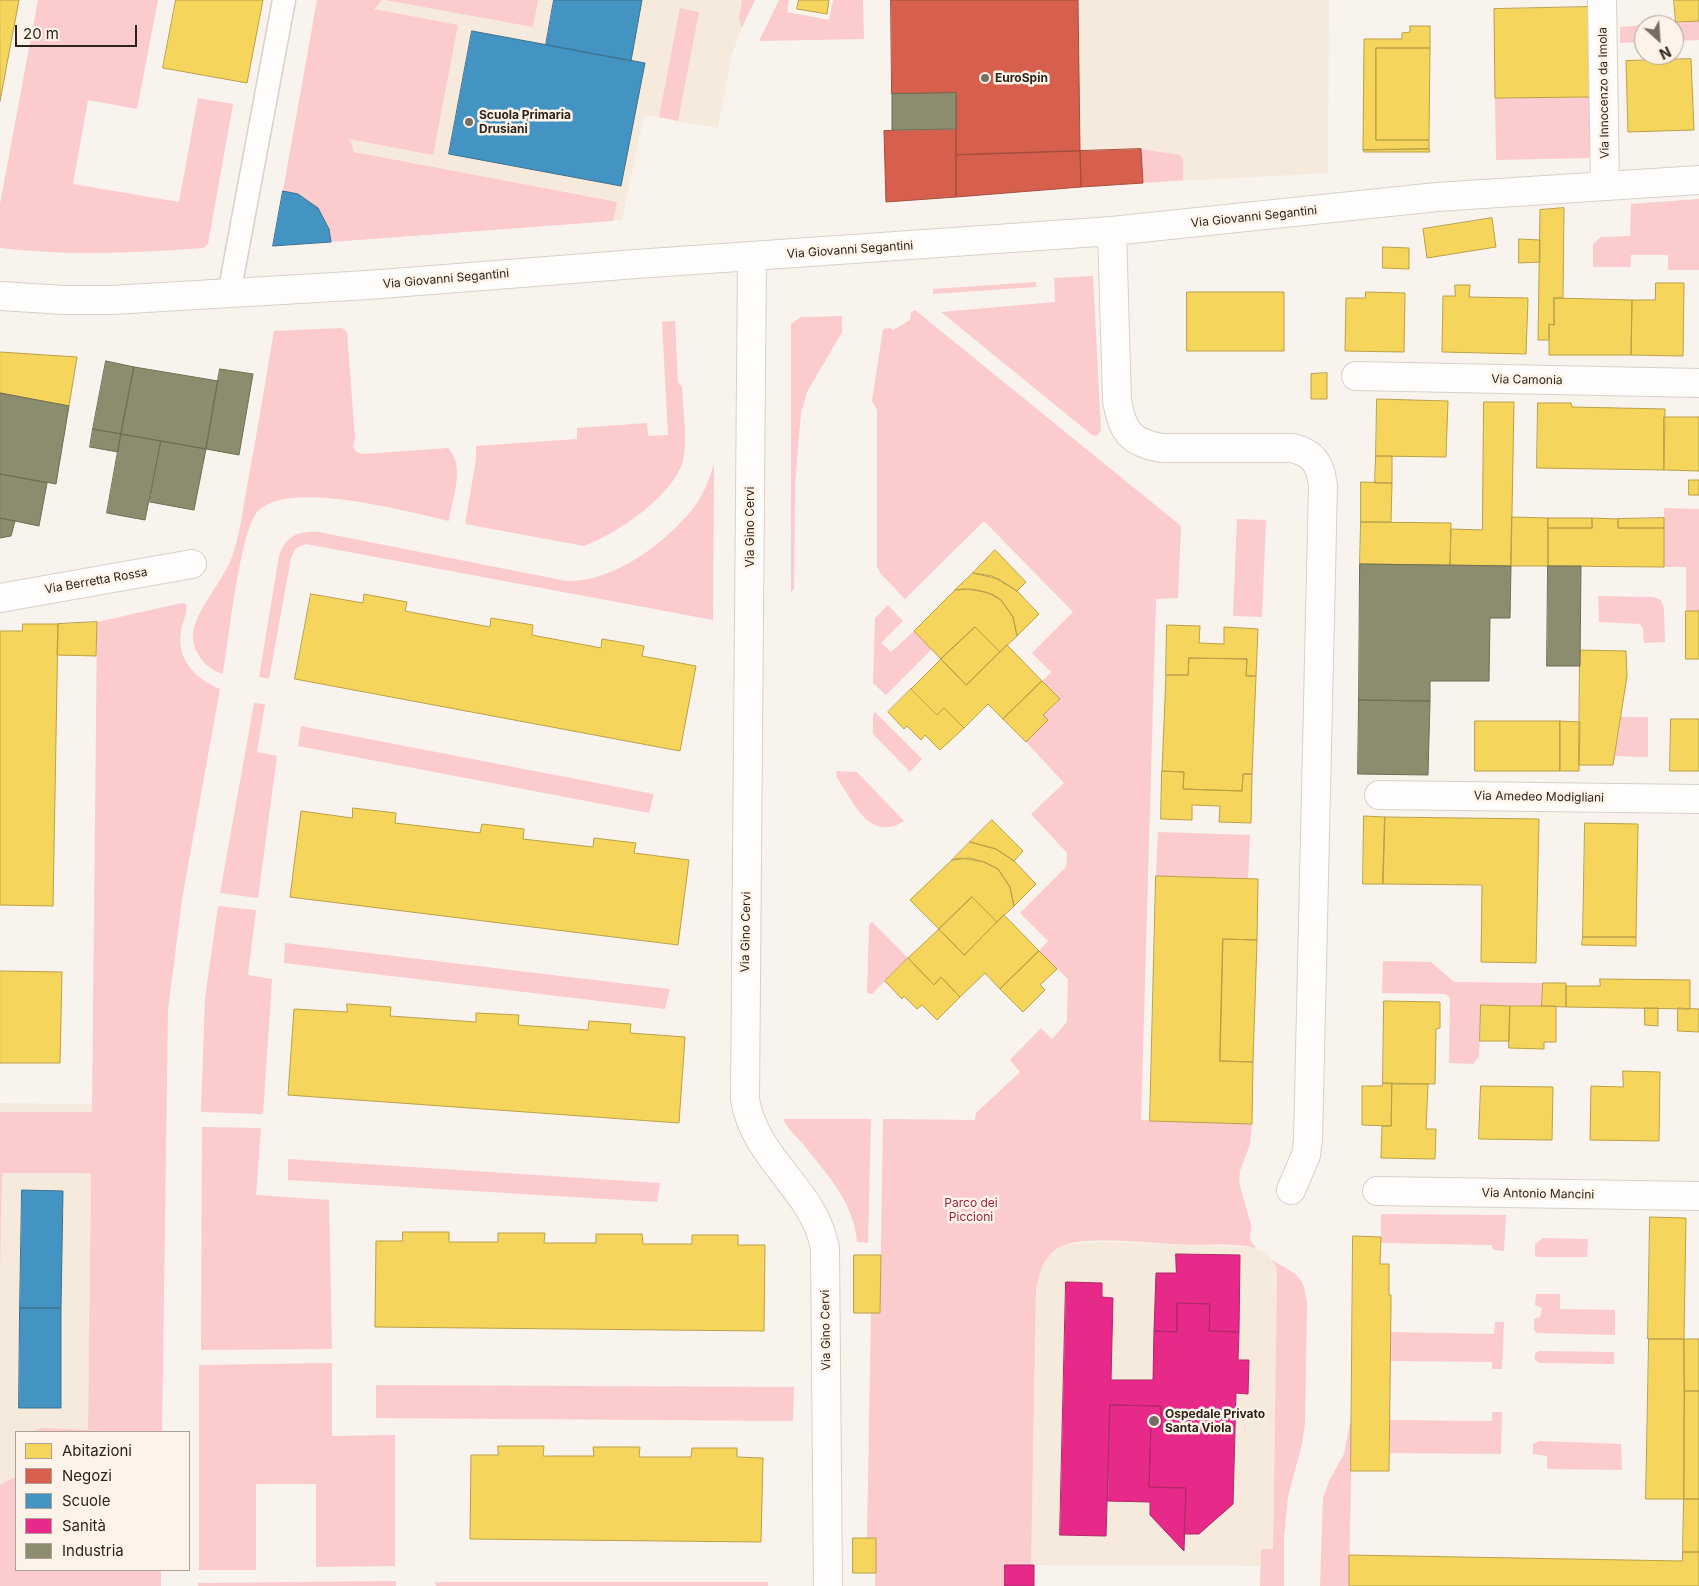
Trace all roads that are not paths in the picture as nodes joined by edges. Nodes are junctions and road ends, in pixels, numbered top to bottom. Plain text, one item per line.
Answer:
1 (284, 0) edge
2 (1602, 0) edge
3 (1699, 180) edge
4 (1605, 186) junction
5 (1112, 231) junction
6 (752, 256) junction
7 (229, 294) junction
8 (0, 296) edge
9 (1356, 376) dead end
10 (1699, 383) edge
11 (192, 564) dead end
12 (0, 598) edge
13 (1379, 795) dead end
14 (1699, 799) edge
15 (1291, 1190) dead end
16 (1378, 1191) dead end
17 (1699, 1196) edge
18 (828, 1586) edge

1 - 7 lane
2 - 4 street, Via Innocenzo da Imola
3 - 4 street, Via Giovanni Segantini
4 - 5 street, Via Giovanni Segantini
5 - 6 street, Via Giovanni Segantini
5 - 15 street
6 - 7 street, Via Giovanni Segantini
6 - 18 street, Via Gino Cervi
7 - 8 street, Via Giovanni Segantini
9 - 10 street, Via Camonia
11 - 12 street, Via Berretta Rossa
13 - 14 street, Via Amedeo Modigliani
16 - 17 street, Via Antonio Mancini

